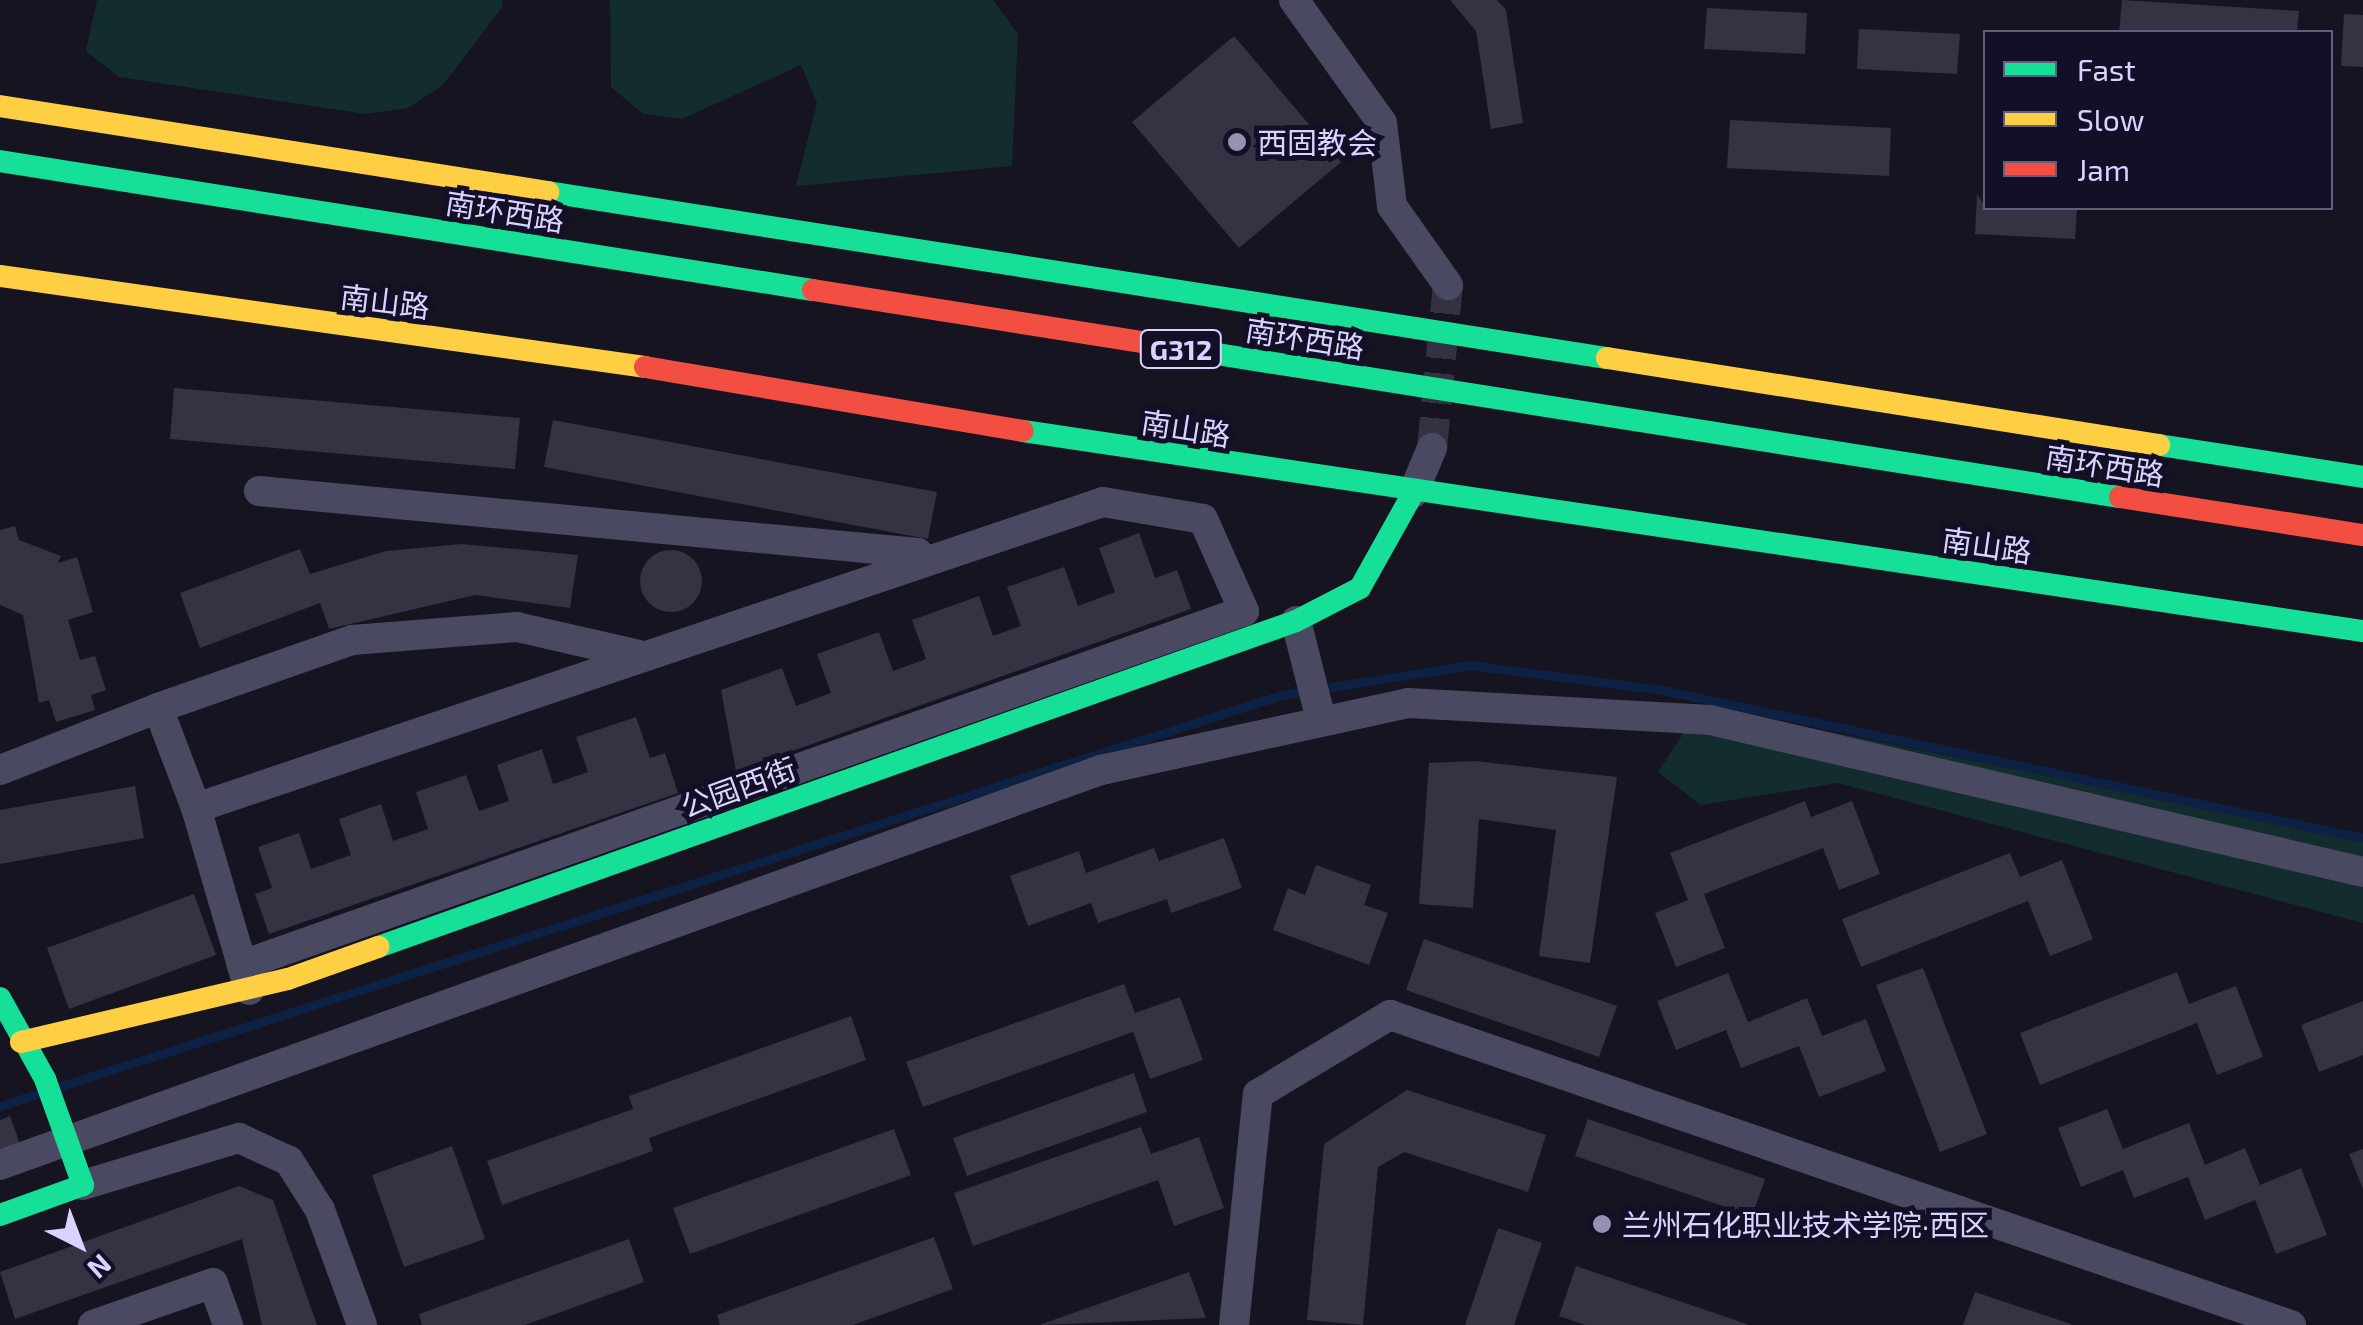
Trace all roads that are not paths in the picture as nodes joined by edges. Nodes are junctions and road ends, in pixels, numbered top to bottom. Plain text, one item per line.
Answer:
1 (1294, 0) edge
2 (0, 106) edge
3 (0, 161) edge
4 (0, 276) edge
5 (1448, 285) tunnel mouth
6 (1432, 448) tunnel mouth
7 (2363, 477) edge
8 (259, 490) dead end
9 (1413, 494) junction
10 (2363, 536) edge
11 (931, 554) junction
12 (2363, 631) edge
13 (1300, 635) junction
14 (639, 655) junction
15 (158, 708) junction
16 (1318, 708) junction
17 (0, 770) edge
18 (196, 808) junction
19 (2363, 872) edge
20 (246, 978) junction
21 (0, 998) edge
22 (21, 1042) junction
23 (62, 1134) junction
24 (0, 1165) edge
25 (83, 1184) junction
26 (0, 1214) edge
27 (93, 1325) edge
28 (228, 1325) edge
29 (362, 1325) edge
30 (1234, 1325) edge
31 (2291, 1325) edge

1 - 5 street
2 - 7 main road, 南环西路 / G312
3 - 10 main road, 南环西路 / G312
4 - 9 main road, 南山路
6 - 9 street
8 - 11 street
9 - 12 main road, 南山路
9 - 13 main road, 公园西街
11 - 14 street
11 - 20 street
13 - 16 street
13 - 20 main road, 公园西街
14 - 15 street
14 - 18 street
15 - 17 street
15 - 18 street
16 - 19 street
16 - 23 street
18 - 20 street
20 - 22 main road, 公园西街
21 - 22 main road
22 - 23 main road
23 - 24 street
23 - 25 main road
25 - 26 main road
25 - 29 street
27 - 28 street
30 - 31 street

